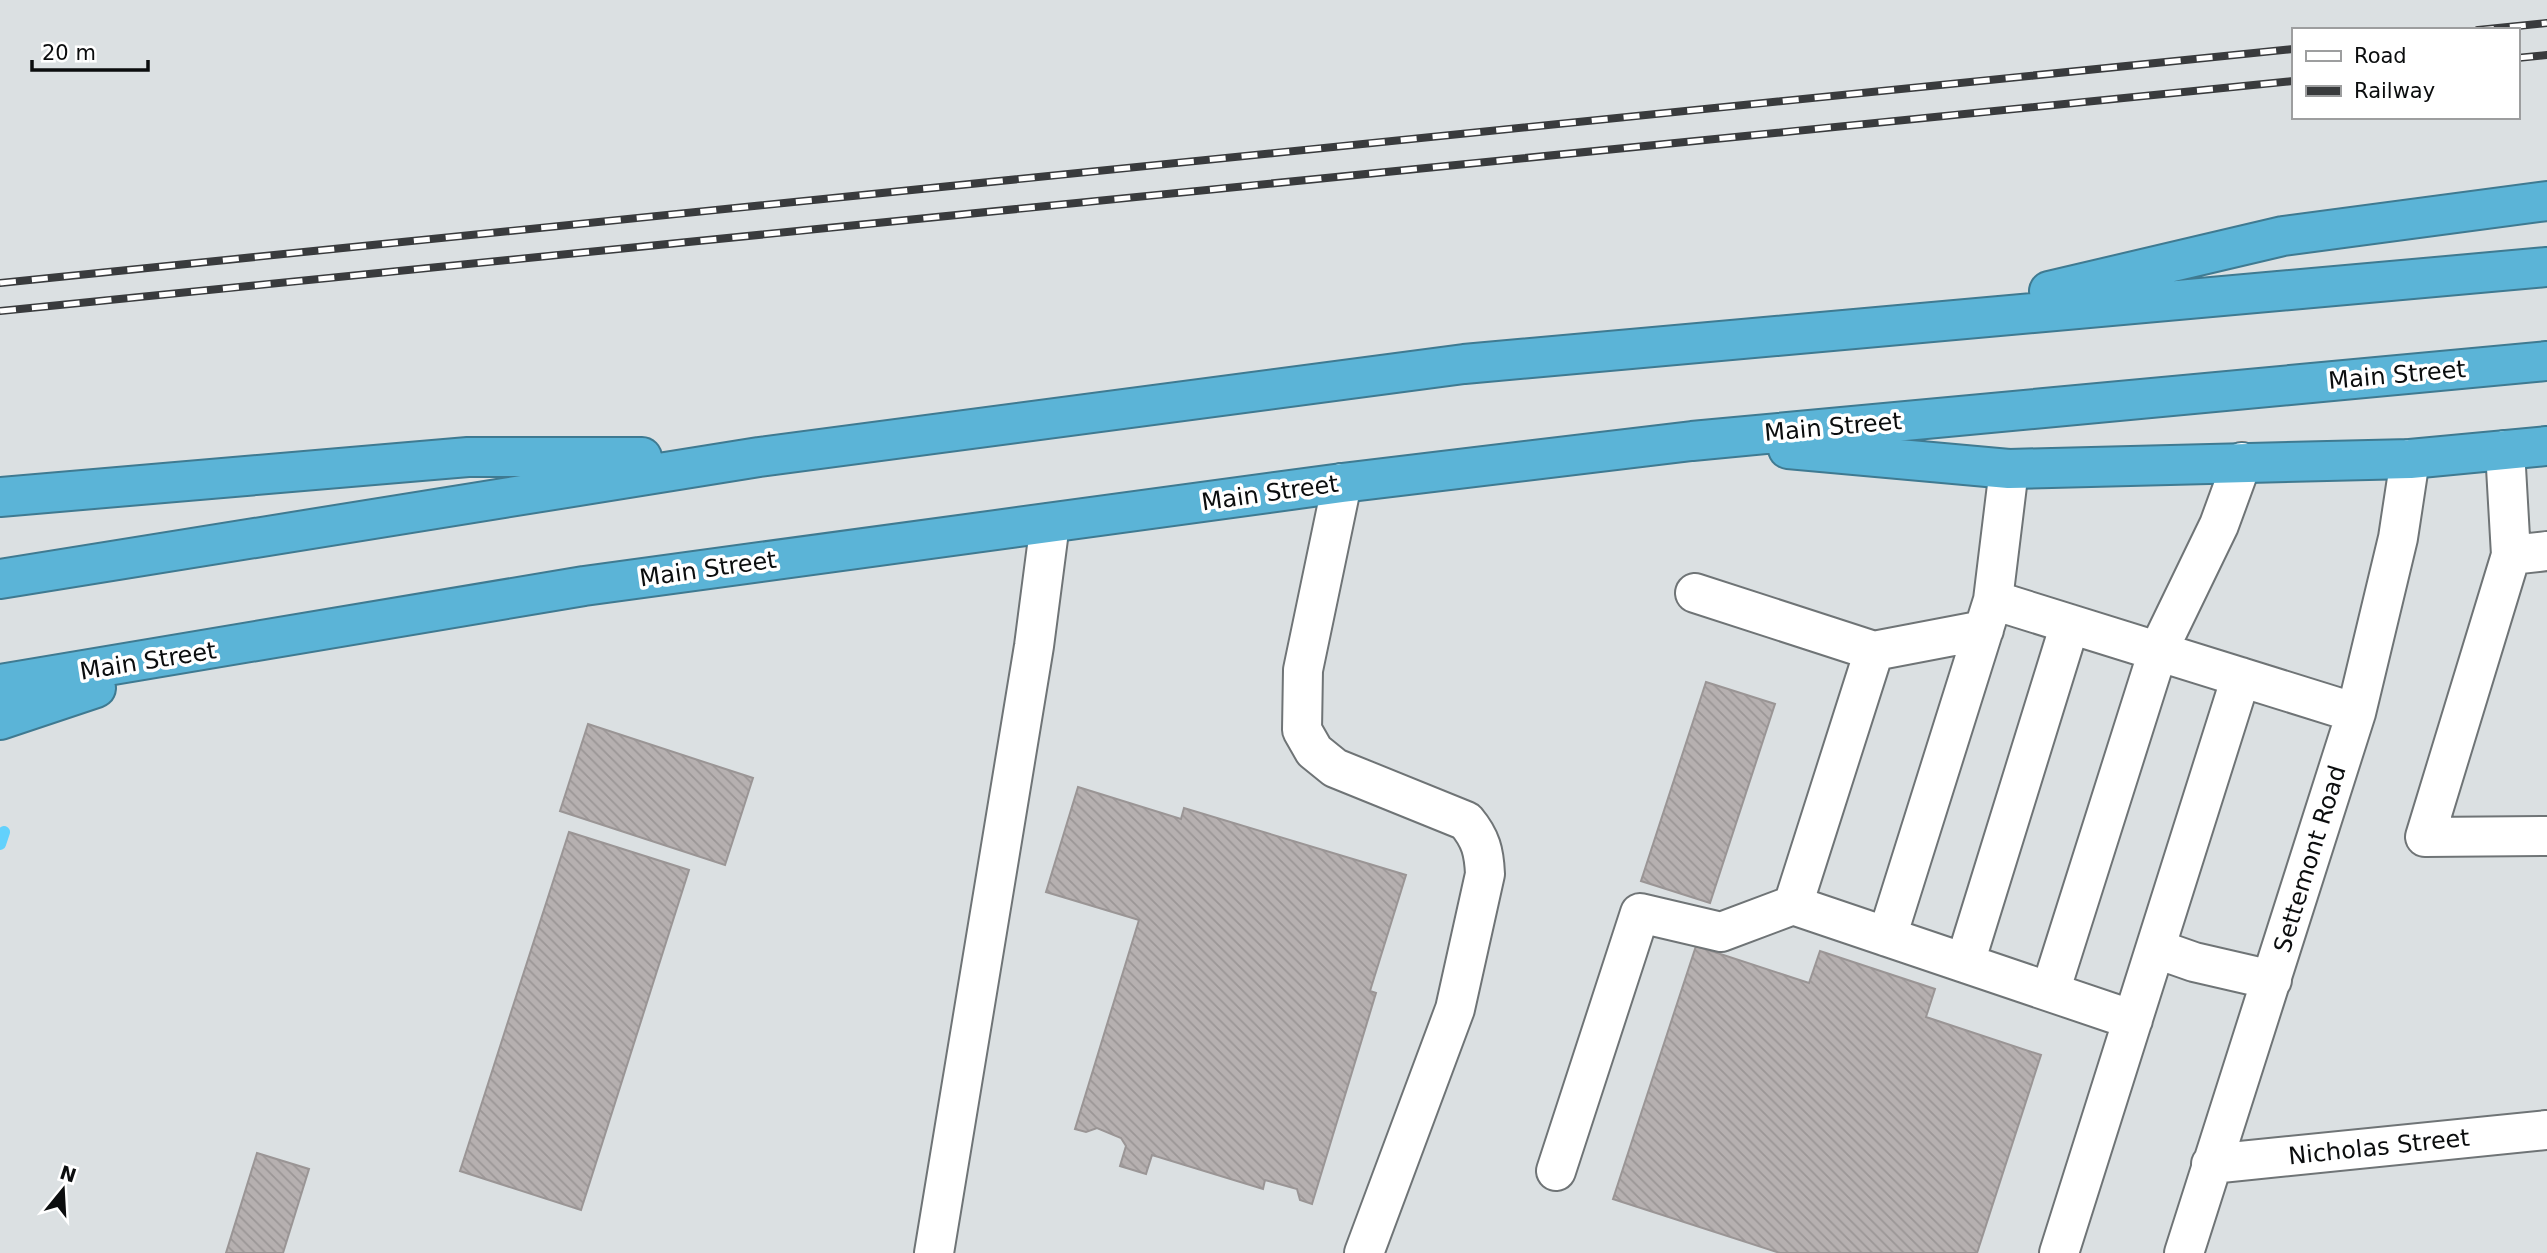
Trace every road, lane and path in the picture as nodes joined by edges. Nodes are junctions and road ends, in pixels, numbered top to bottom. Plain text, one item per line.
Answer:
1 (2547, 201) edge
2 (2547, 267) edge
3 (1914, 322) junction
4 (2547, 361) edge
5 (1692, 441) junction
6 (2547, 446) edge
7 (2505, 450) junction
8 (759, 457) junction
9 (2410, 459) junction
10 (2242, 462) junction
11 (2010, 469) junction
12 (1342, 484) junction
13 (0, 497) edge
14 (1050, 523) junction
15 (2529, 553) edge
16 (0, 579) edge
17 (1695, 593) dead end
18 (1989, 615) junction
19 (2070, 624) junction
20 (1874, 651) junction
21 (2158, 651) junction
22 (204, 652) junction
23 (2241, 677) junction
24 (0, 684) edge
25 (2356, 713) junction
26 (0, 720) edge
27 (2547, 836) edge
28 (1793, 905) junction
29 (1887, 937) junction
30 (2157, 949) junction
31 (1965, 963) junction
32 (2272, 980) junction
33 (2050, 992) junction
34 (2133, 1020) junction
35 (2547, 1130) edge
36 (2211, 1164) junction
37 (1556, 1171) dead end
38 (934, 1253) edge
39 (1364, 1253) edge
40 (2059, 1253) edge
41 (2184, 1253) edge

1 - 3 highway
2 - 3 highway
3 - 8 highway
4 - 5 highway, Main Street
5 - 11 highway
5 - 12 highway, Main Street
6 - 7 highway
7 - 9 highway
7 - 15 street
8 - 13 highway
8 - 16 highway
9 - 10 highway
9 - 25 street, Settemont Road
10 - 11 highway
10 - 21 street
11 - 18 street
12 - 14 highway, Main Street
12 - 39 street
14 - 22 highway, Main Street
14 - 38 street
15 - 27 street
17 - 20 street
18 - 19 street
18 - 20 street
18 - 29 street
19 - 21 street
19 - 31 street
20 - 28 street
21 - 23 street
21 - 33 street
22 - 24 highway, Main Street
22 - 26 highway
23 - 25 street
23 - 30 street
25 - 32 street, Settemont Road
28 - 29 street
28 - 37 street
29 - 31 street
30 - 32 street
30 - 34 street
31 - 33 street
32 - 36 street, Settemont Road
33 - 34 street
34 - 40 street
35 - 36 street, Nicholas Street
36 - 41 street, Settemont Road

